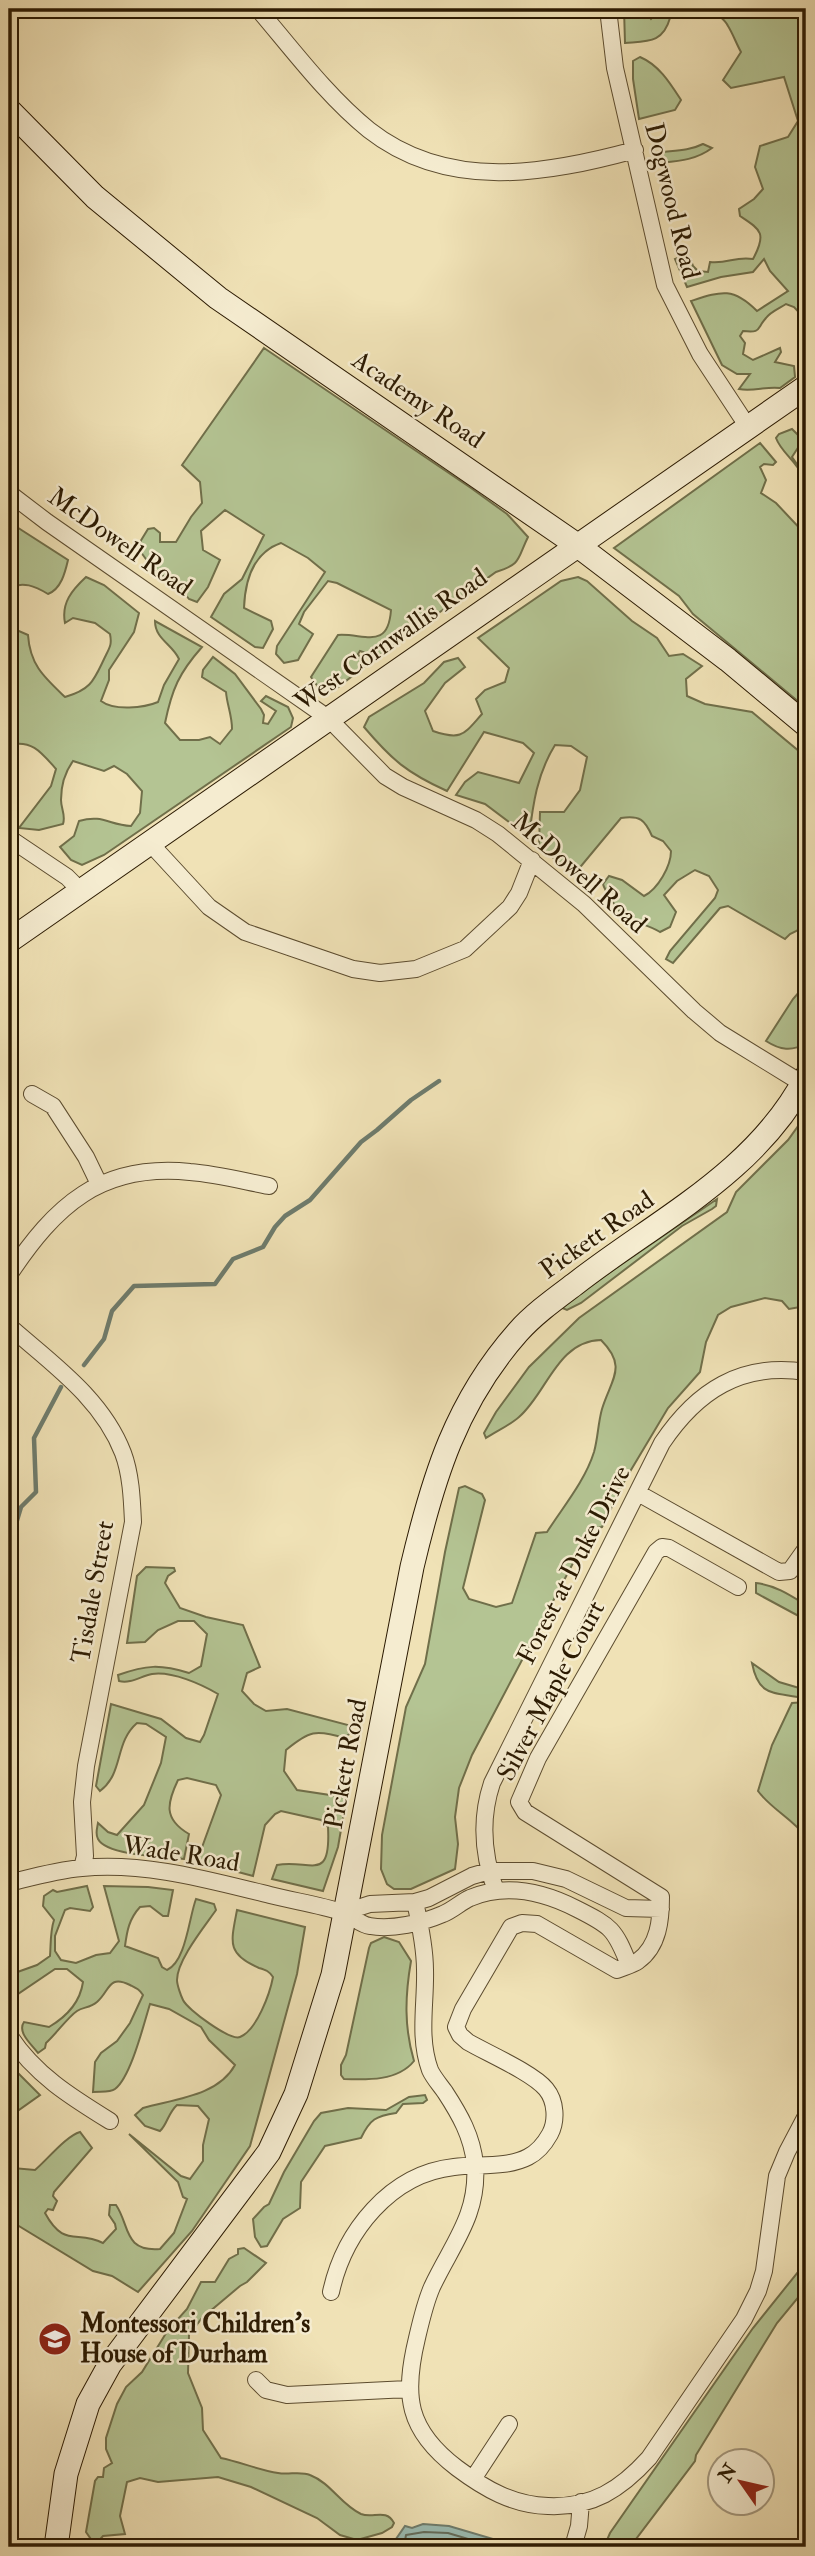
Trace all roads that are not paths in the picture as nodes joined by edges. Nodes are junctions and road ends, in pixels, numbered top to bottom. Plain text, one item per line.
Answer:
1 (258, 9) edge
2 (608, 9) edge
3 (9, 110) edge
4 (635, 150) junction
5 (806, 387) edge
6 (748, 427) junction
7 (9, 492) edge
8 (577, 545) junction
9 (328, 718) junction
10 (806, 725) edge
11 (9, 838) edge
12 (149, 842) junction
13 (532, 860) junction
14 (80, 890) junction
15 (9, 941) edge
16 (805, 1080) edge
17 (32, 1094) dead end
18 (99, 1184) junction
19 (270, 1186) dead end
20 (9, 1275) edge
21 (9, 1326) edge
22 (806, 1372) edge
23 (638, 1493) junction
24 (805, 1549) edge
25 (738, 1587) dead end
26 (82, 1868) junction
27 (489, 1871) junction
28 (9, 1883) edge
29 (496, 1891) junction
30 (415, 1902) junction
31 (661, 1909) junction
32 (345, 1912) junction
33 (419, 1921) junction
34 (629, 1965) junction
35 (9, 2035) edge
36 (806, 2116) edge
37 (110, 2121) dead end
38 (475, 2165) junction
39 (331, 2292) dead end
40 (256, 2380) dead end
41 (408, 2389) junction
42 (509, 2424) dead end
43 (473, 2479) junction
44 (581, 2502) junction
45 (56, 2547) edge
46 (573, 2547) edge

1 - 4 street
2 - 4 street, Dogwood Road
3 - 8 street, Academy Road
4 - 6 street, Dogwood Road
5 - 6 street, West Cornwallis Road
6 - 8 street, West Cornwallis Road
7 - 9 street, McDowell Road
8 - 9 street, West Cornwallis Road
8 - 10 street, Academy Road
9 - 12 street, West Cornwallis Road
9 - 13 street, McDowell Road
11 - 14 street
12 - 13 street
12 - 14 street, West Cornwallis Road
13 - 16 street, McDowell Road
14 - 15 street, West Cornwallis Road
16 - 32 street, Pickett Road
17 - 18 street
18 - 19 street
18 - 20 street
21 - 26 street, Tisdale Street
22 - 23 street, Forest at Duke Drive
23 - 24 street
23 - 27 street, Forest at Duke Drive
25 - 31 street, Silver Maple Court
26 - 28 street, Wade Road
26 - 32 street, Wade Road
27 - 29 street, Forest at Duke Drive
27 - 30 street
27 - 31 street
29 - 33 street
29 - 34 street
30 - 32 street
30 - 33 street
31 - 34 street
32 - 33 street
32 - 45 street, Pickett Road
33 - 38 street
34 - 38 street
35 - 37 street
36 - 44 street
38 - 39 street
38 - 41 street
40 - 41 street
41 - 43 street
42 - 43 street
43 - 44 street
44 - 46 street

